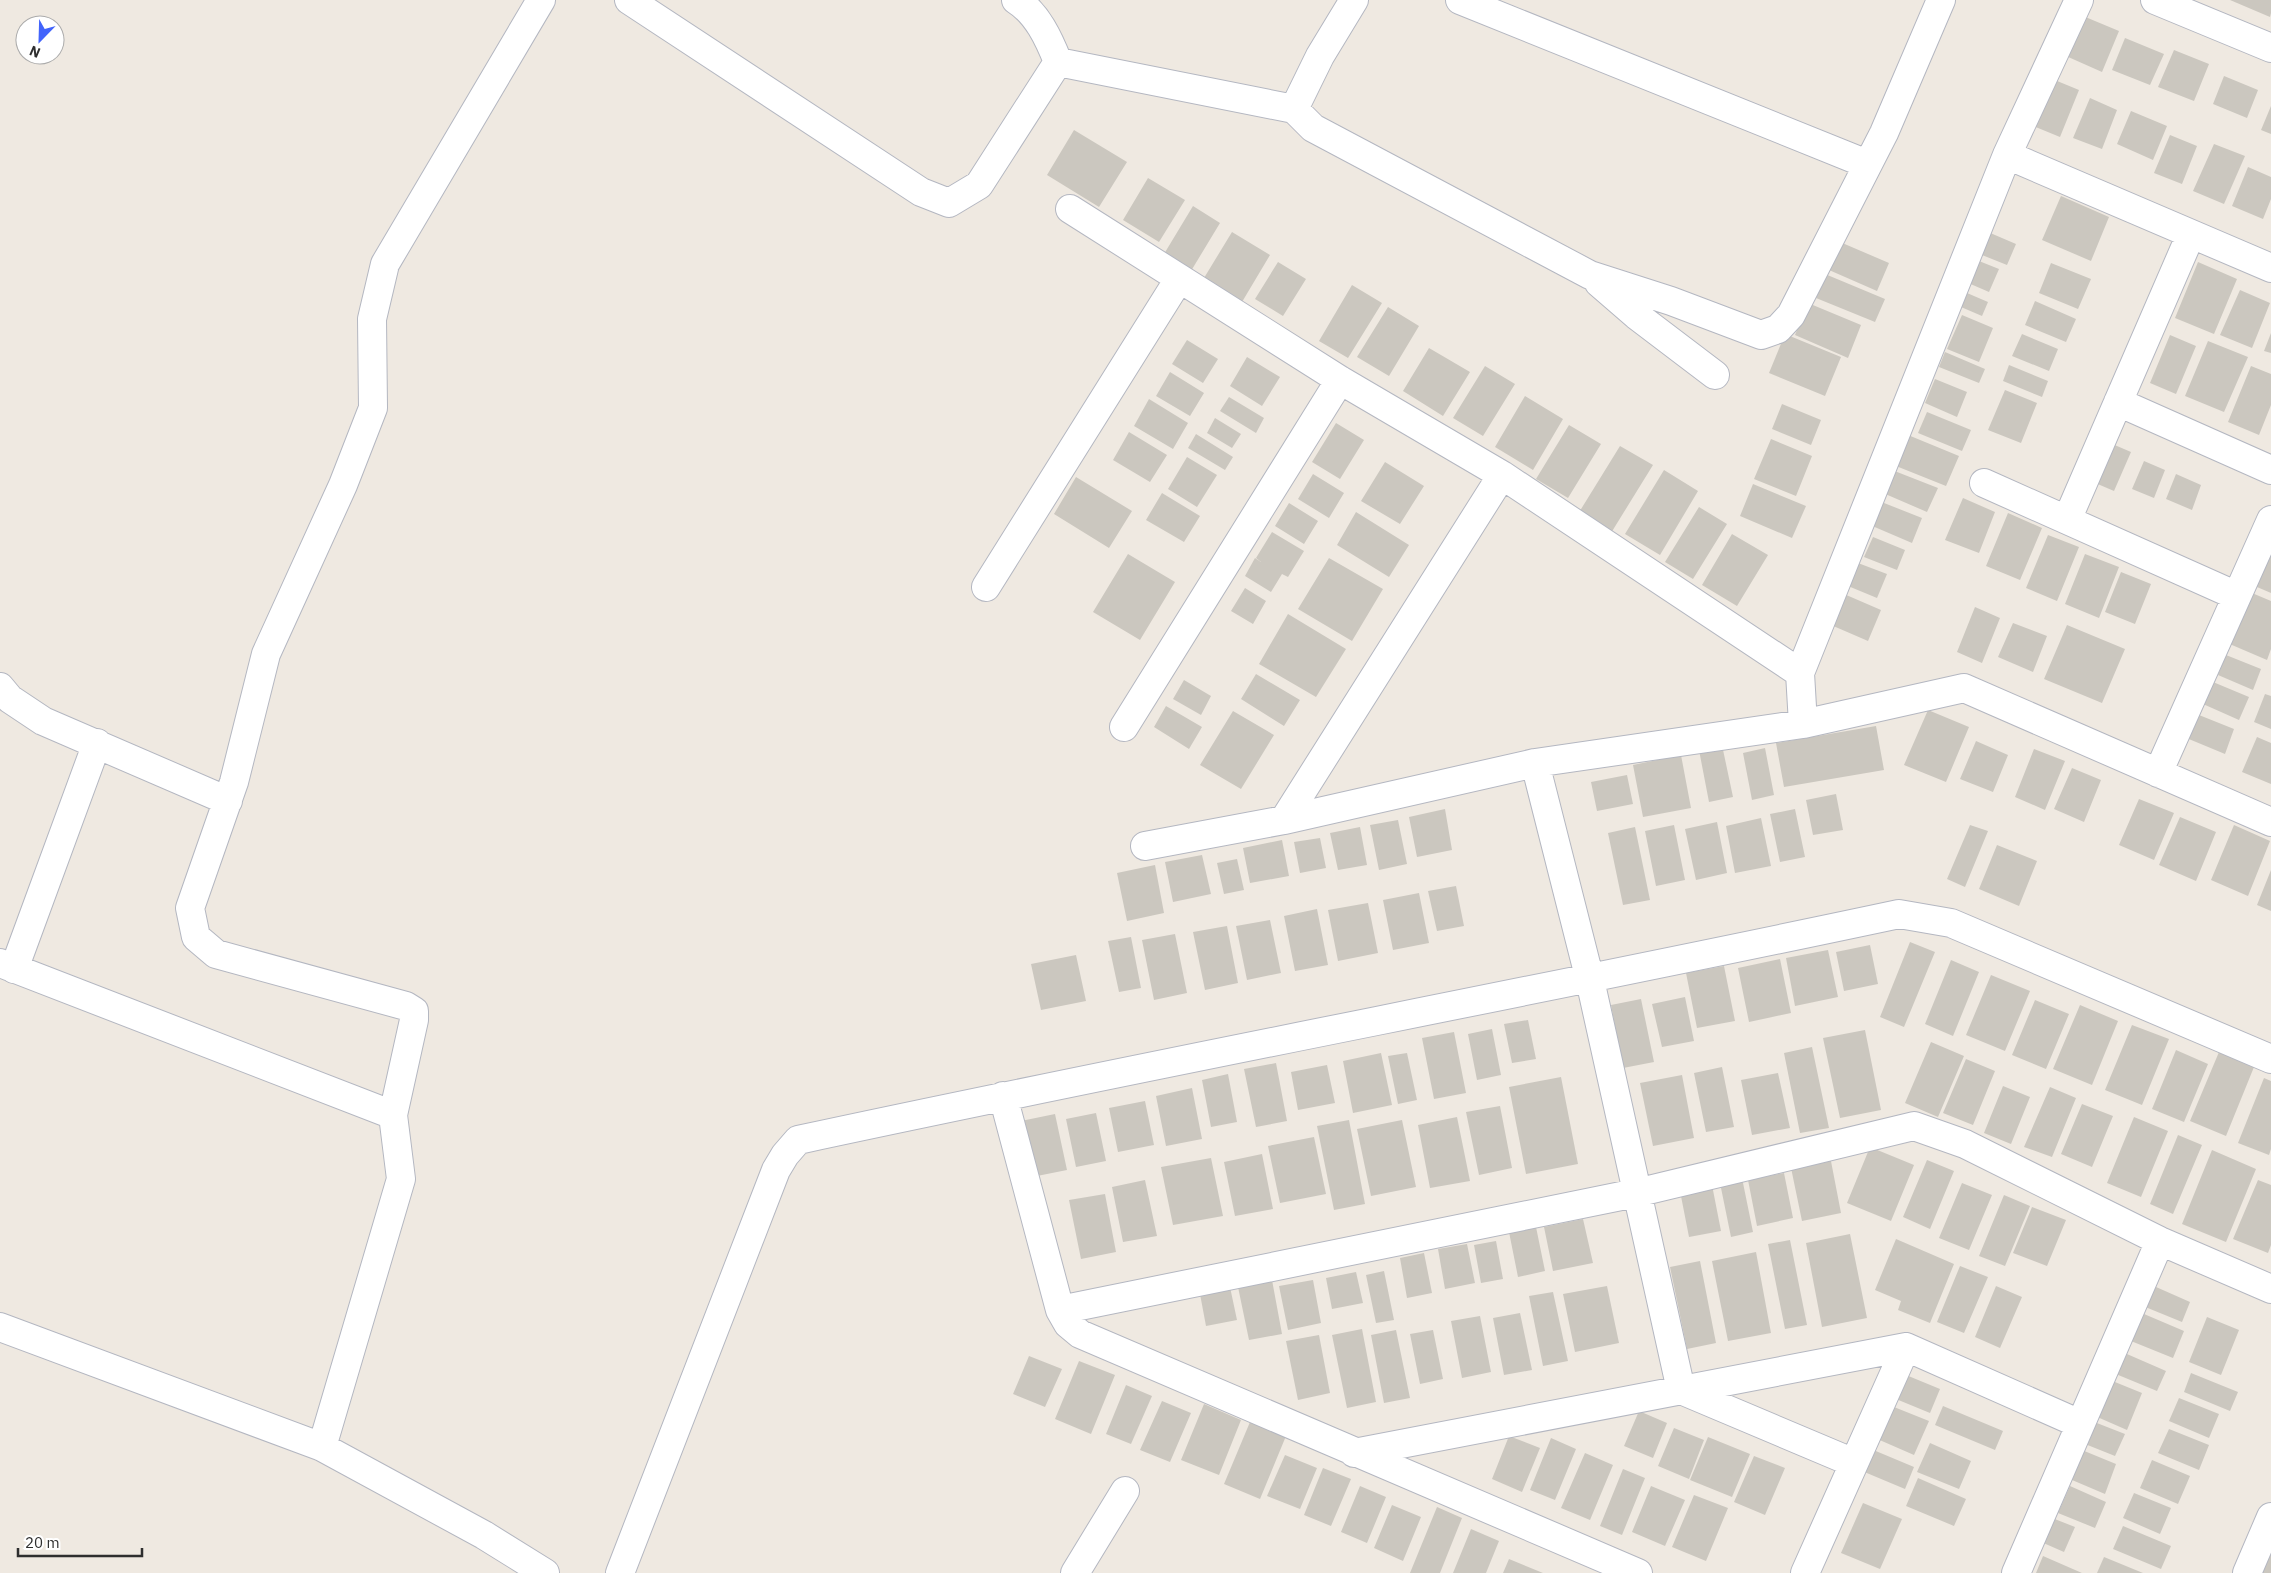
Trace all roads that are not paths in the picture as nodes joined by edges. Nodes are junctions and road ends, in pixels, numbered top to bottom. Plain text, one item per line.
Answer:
1 (541, 0) edge
2 (629, 0) edge
3 (1016, 0) edge
4 (1354, 0) edge
5 (1460, 0) edge
6 (1941, 0) edge
7 (2079, 0) edge
8 (2155, 0) edge
9 (2271, 48) edge
10 (1058, 62) junction
11 (1294, 109) junction
12 (2007, 155) junction
13 (1867, 164) junction
14 (1070, 209) dead end
15 (2191, 234) junction
16 (2271, 268) edge
17 (1590, 275) junction
18 (1179, 278) junction
19 (1715, 375) dead end
20 (1340, 380) junction
21 (2118, 402) junction
22 (2271, 470) edge
23 (1502, 475) junction
24 (1984, 483) dead end
25 (2067, 520) junction
26 (2271, 520) edge
27 (986, 587) dead end
28 (2237, 596) junction
29 (1800, 673) junction
30 (0, 687) edge
31 (1803, 724) junction
32 (1124, 727) dead end
33 (96, 743) junction
34 (1534, 763) junction
35 (2158, 773) junction
36 (228, 801) junction
37 (1284, 820) junction
38 (2271, 822) edge
39 (1145, 846) dead end
40 (7, 966) edge
41 (1590, 980) junction
42 (2271, 1059) edge
43 (1003, 1096) junction
44 (393, 1116) junction
45 (1636, 1193) junction
46 (2160, 1241) junction
47 (2271, 1289) edge
48 (1060, 1310) junction
49 (0, 1327) edge
50 (1906, 1347) junction
51 (1682, 1390) junction
52 (2080, 1424) junction
53 (322, 1447) junction
54 (1354, 1453) junction
55 (1854, 1463) junction
56 (1125, 1491) dead end
57 (2271, 1517) edge
58 (545, 1573) edge
59 (620, 1573) edge
60 (1074, 1573) edge
61 (1638, 1573) edge
62 (1805, 1573) edge
63 (2016, 1573) edge
64 (2247, 1573) edge

1 - 36 street
2 - 10 street
3 - 10 street
4 - 11 street
5 - 13 street
6 - 13 street
7 - 12 street
8 - 9 street
10 - 11 street
11 - 17 street
12 - 15 street
12 - 29 street
13 - 17 street
14 - 18 street
15 - 16 street
15 - 21 street
17 - 19 street
18 - 20 street
18 - 27 street
20 - 23 street
20 - 32 street
21 - 22 street
21 - 25 street
23 - 29 street
23 - 37 street
24 - 25 street
25 - 28 street
26 - 28 street
28 - 35 street
29 - 31 street
30 - 33 street
31 - 34 street
31 - 35 street
33 - 36 street
33 - 40 street
34 - 37 street
34 - 41 street
35 - 38 street
36 - 44 street
37 - 39 street
40 - 44 street
41 - 42 street
41 - 43 street
41 - 45 street
43 - 48 street
43 - 59 street
44 - 53 street
45 - 46 street
45 - 48 street
45 - 51 street
46 - 47 street
46 - 52 street
48 - 54 street
49 - 53 street
50 - 51 street
50 - 52 street
50 - 55 street
51 - 54 street
51 - 55 street
52 - 63 street
53 - 58 street
54 - 61 street
55 - 62 street
56 - 60 street
57 - 64 street

